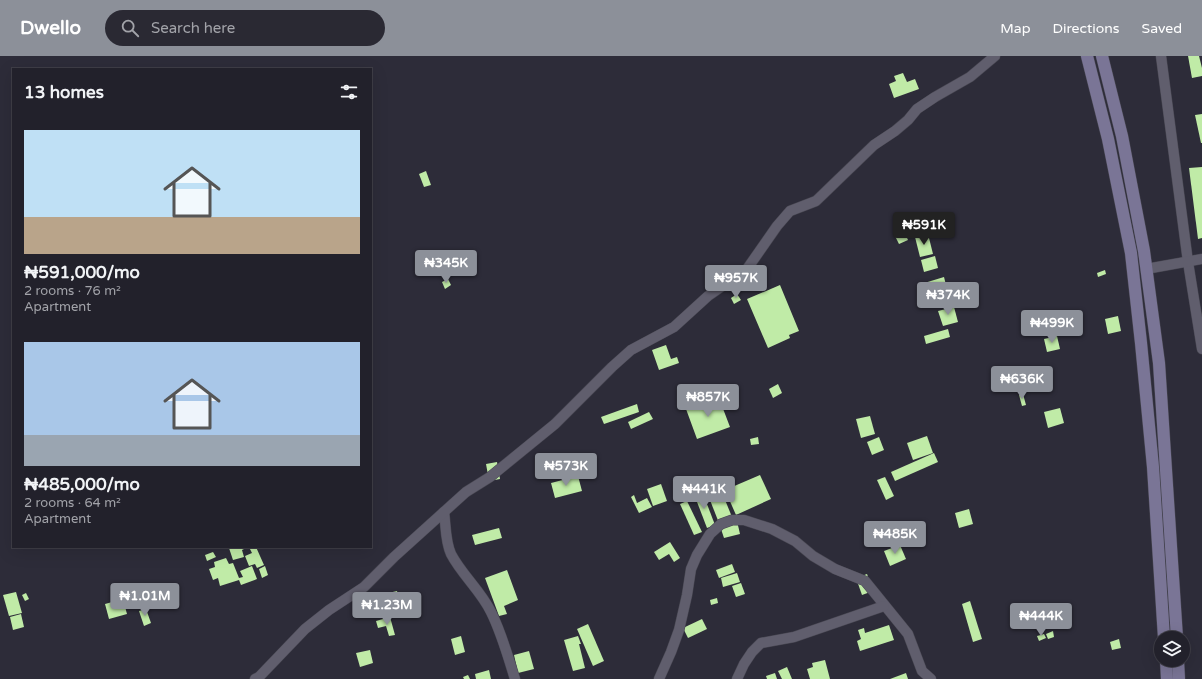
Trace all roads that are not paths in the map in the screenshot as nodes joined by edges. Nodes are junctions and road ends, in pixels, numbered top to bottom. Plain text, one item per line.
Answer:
1 (995, 56) edge
2 (1087, 56) edge
3 (1102, 56) edge
4 (1162, 56) edge
5 (1202, 259) edge
6 (1188, 262) junction
7 (1146, 268) junction
8 (1202, 349) edge
9 (444, 512) junction
10 (884, 606) junction
11 (1164, 631) edge
12 (1177, 631) edge
13 (1166, 667) edge
14 (1178, 667) edge
15 (255, 679) edge
16 (515, 679) edge
17 (659, 679) edge
18 (737, 679) edge
19 (931, 679) edge
20 (1167, 679) edge
21 (1179, 679) edge

1 - 9 street
2 - 11 main road
3 - 7 main road
4 - 6 street
5 - 6 street
6 - 7 street
6 - 8 street
7 - 12 main road
9 - 15 street
9 - 16 street
10 - 17 street
10 - 18 street
10 - 19 street
13 - 20 main road
14 - 21 main road

